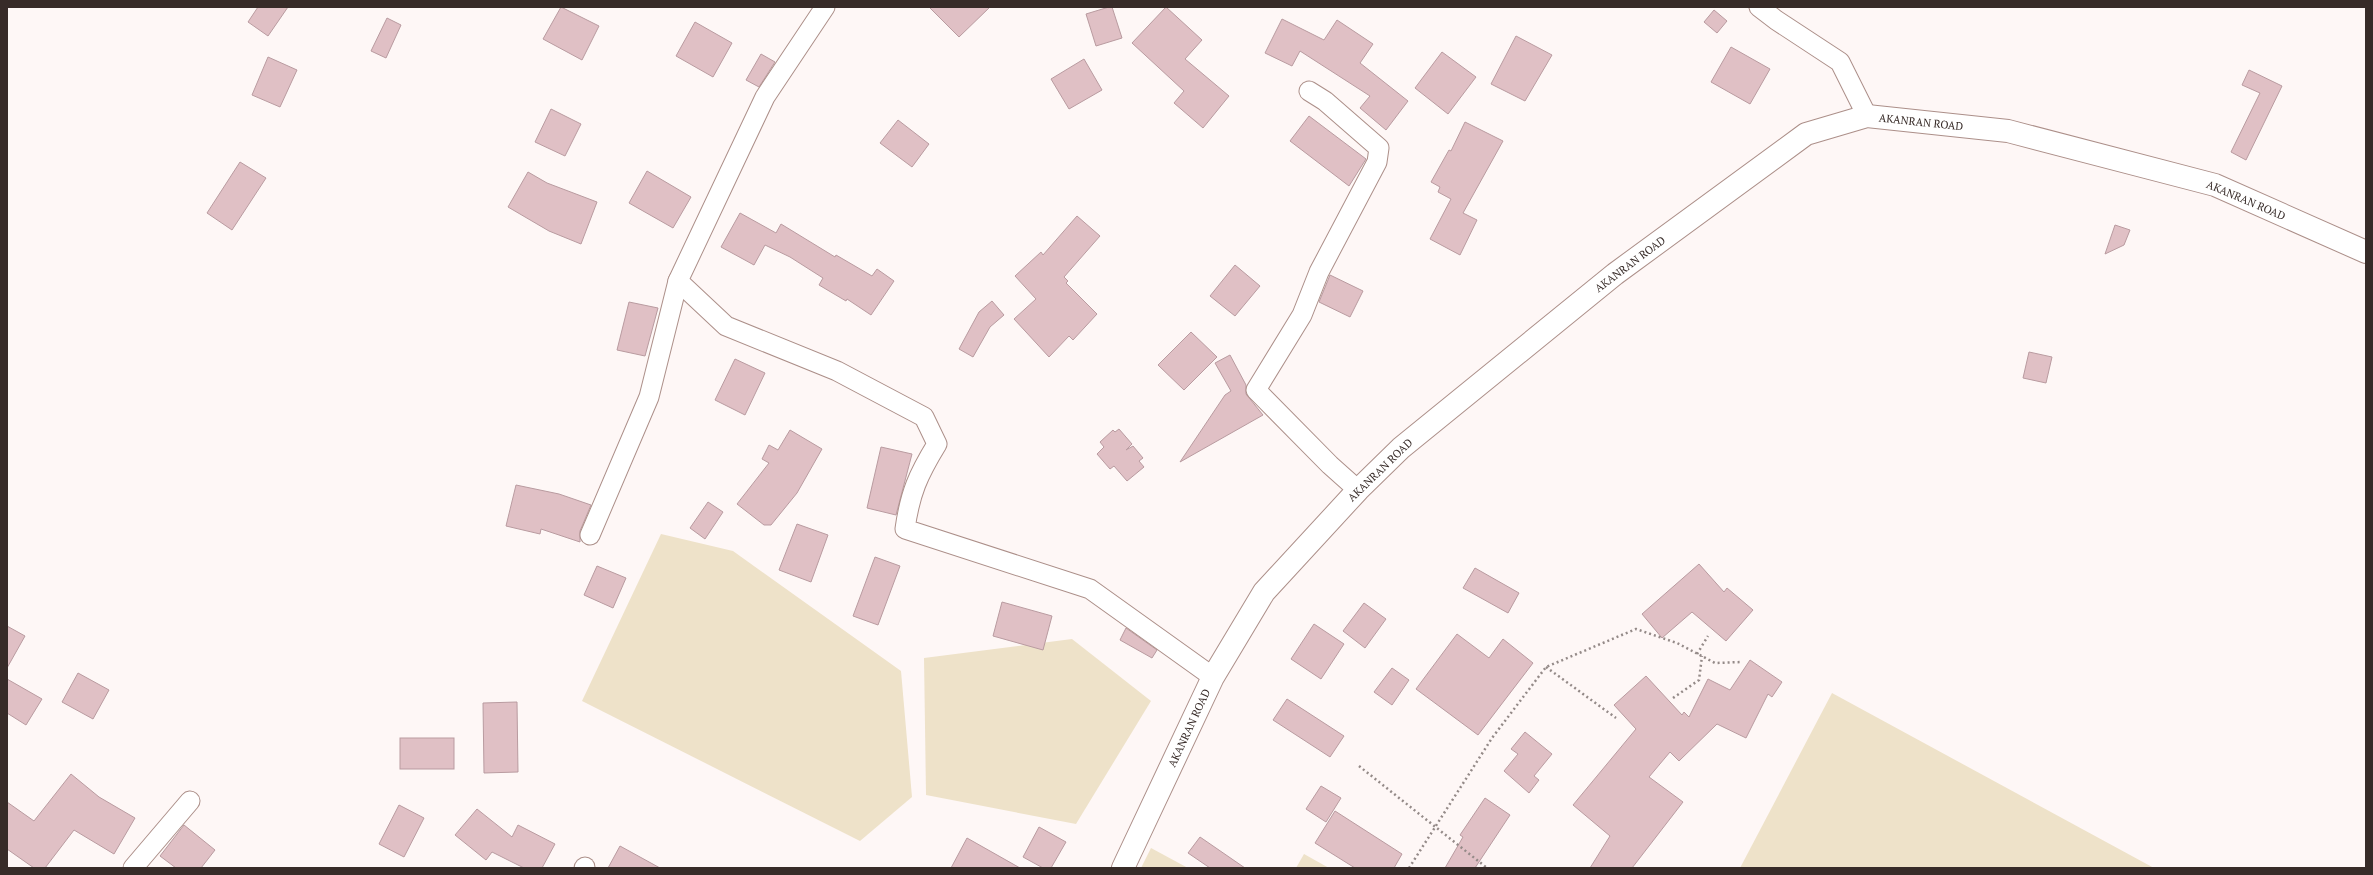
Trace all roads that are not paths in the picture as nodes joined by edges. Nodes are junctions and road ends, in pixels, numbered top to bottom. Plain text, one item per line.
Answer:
1 (825, 7) edge
2 (1759, 7) edge
3 (1309, 91) dead end
4 (1867, 116) junction
5 (2366, 252) edge
6 (678, 281) junction
7 (1358, 490) junction
8 (590, 535) dead end
9 (1213, 677) junction
10 (190, 801) dead end
11 (133, 868) edge
12 (1123, 868) edge

1 - 6 street
2 - 4 street
3 - 7 street
4 - 5 main road, AKANRAN ROAD
4 - 7 main road, AKANRAN ROAD
6 - 8 street
6 - 9 street
7 - 9 main road, AKANRAN ROAD
9 - 12 main road, AKANRAN ROAD
10 - 11 street

